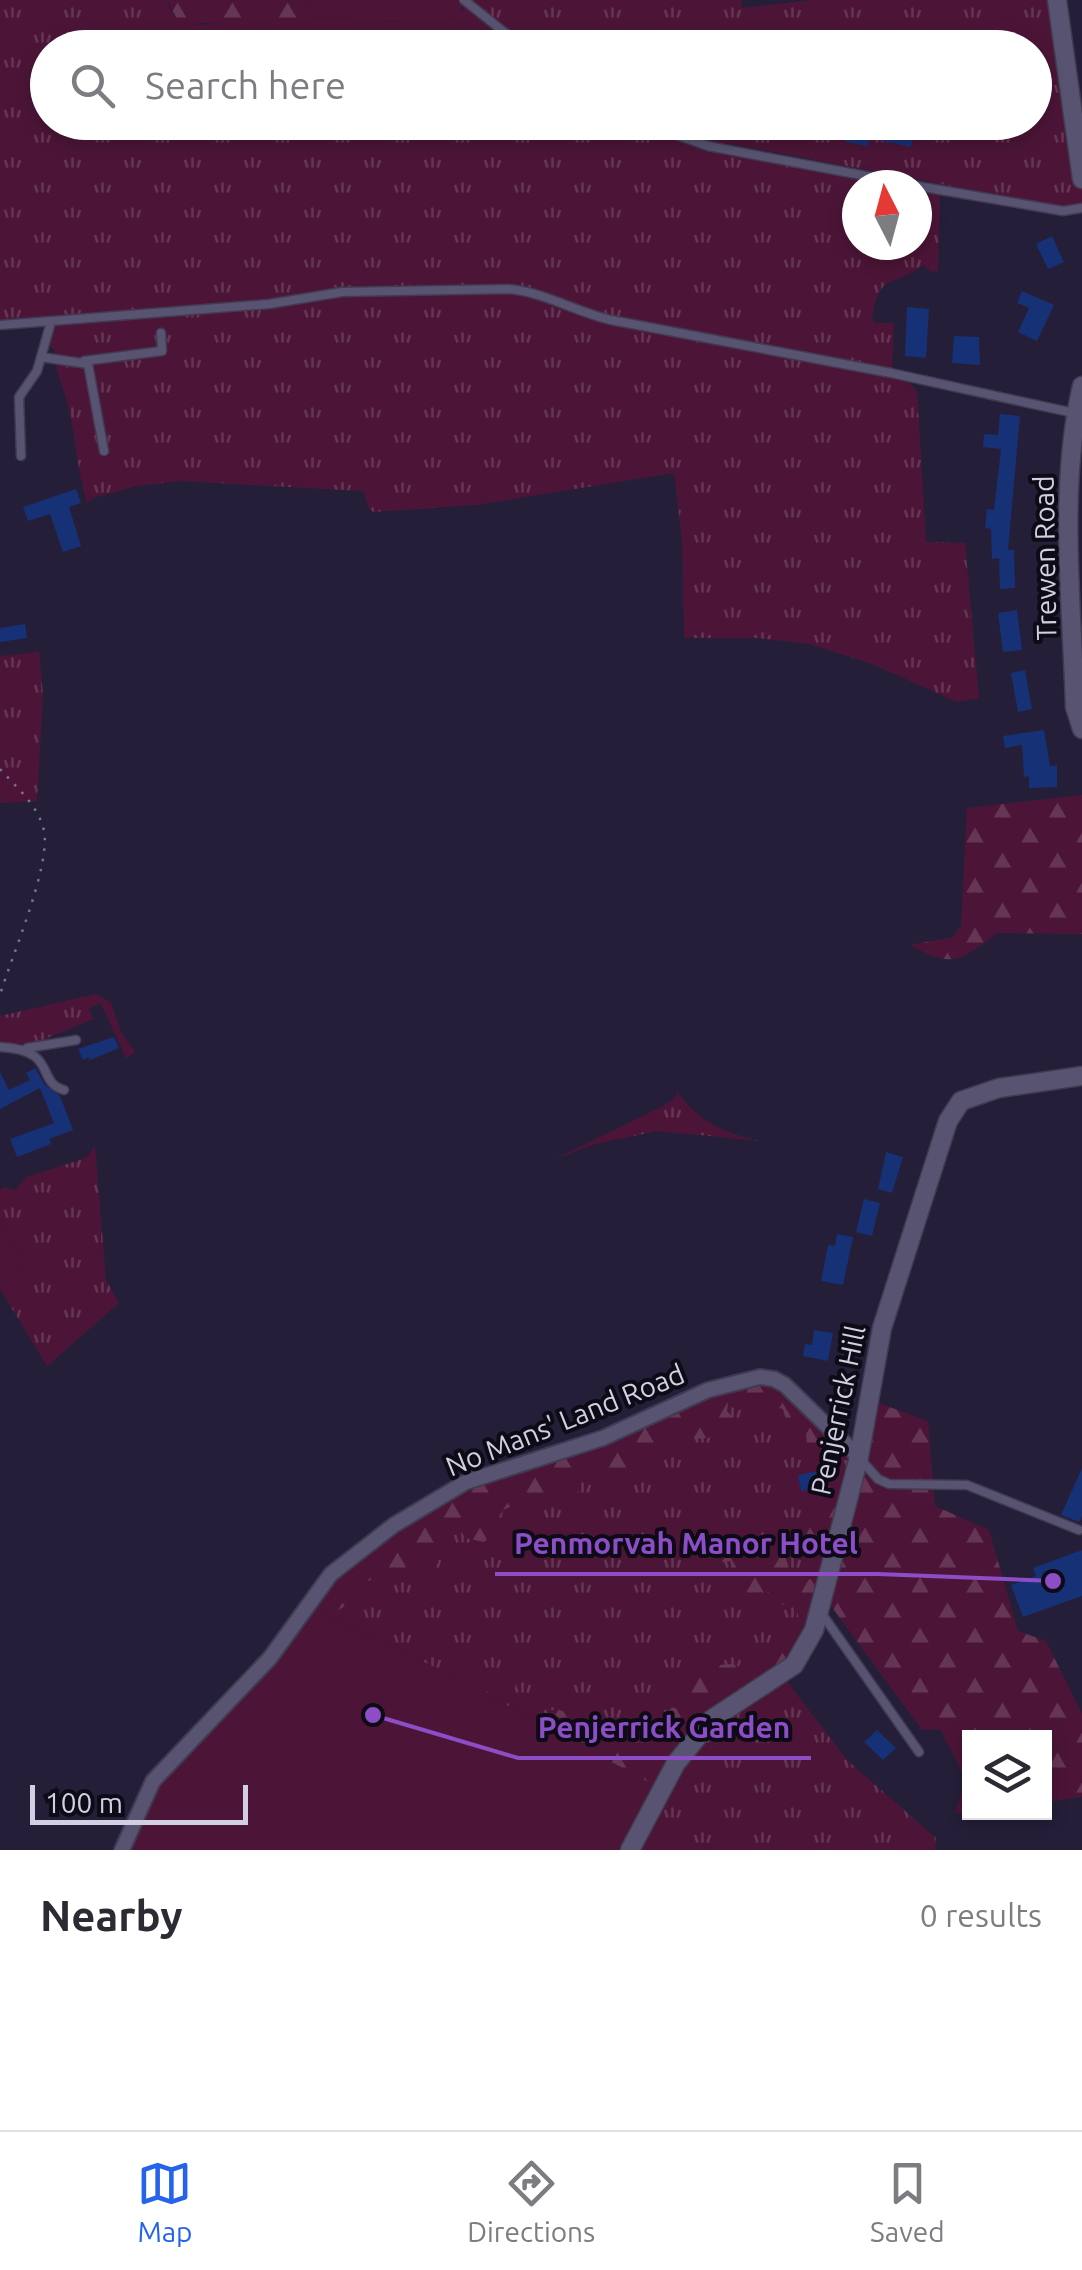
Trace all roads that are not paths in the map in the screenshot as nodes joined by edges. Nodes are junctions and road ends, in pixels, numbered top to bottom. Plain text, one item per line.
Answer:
1 (464, 0) edge
2 (1056, 0) edge
3 (502, 30) edge
4 (686, 140) edge
5 (842, 171) edge
6 (1082, 179) edge
7 (932, 188) edge
8 (1082, 208) edge
9 (51, 322) junction
10 (0, 325) edge
11 (161, 333) dead end
12 (41, 357) junction
13 (84, 361) junction
14 (1082, 386) edge
15 (1076, 414) junction
16 (104, 451) dead end
17 (21, 456) dead end
18 (1076, 558) edge
19 (1082, 729) edge
20 (76, 1040) dead end
21 (0, 1048) edge
22 (22, 1048) junction
23 (1082, 1076) edge
24 (64, 1090) dead end
25 (859, 1457) junction
26 (1079, 1530) dead end
27 (819, 1610) junction
28 (919, 1752) dead end
29 (122, 1850) edge
30 (630, 1850) edge

1 - 3 lane
2 - 6 street
4 - 5 lane
7 - 8 lane
9 - 10 lane
9 - 12 lane
9 - 15 lane
11 - 13 lane
12 - 13 lane
12 - 17 lane
13 - 16 lane
14 - 15 street, Trewen Road
15 - 18 street, Trewen Road
18 - 19 street, Trewen Road
20 - 22 lane
21 - 22 lane
22 - 24 lane
23 - 25 street, Penjerrick Hill
25 - 26 lane
25 - 27 street, Penjerrick Hill
25 - 29 street, No Mans' Land Road
27 - 28 lane
27 - 30 street, Penjerrick Hill

